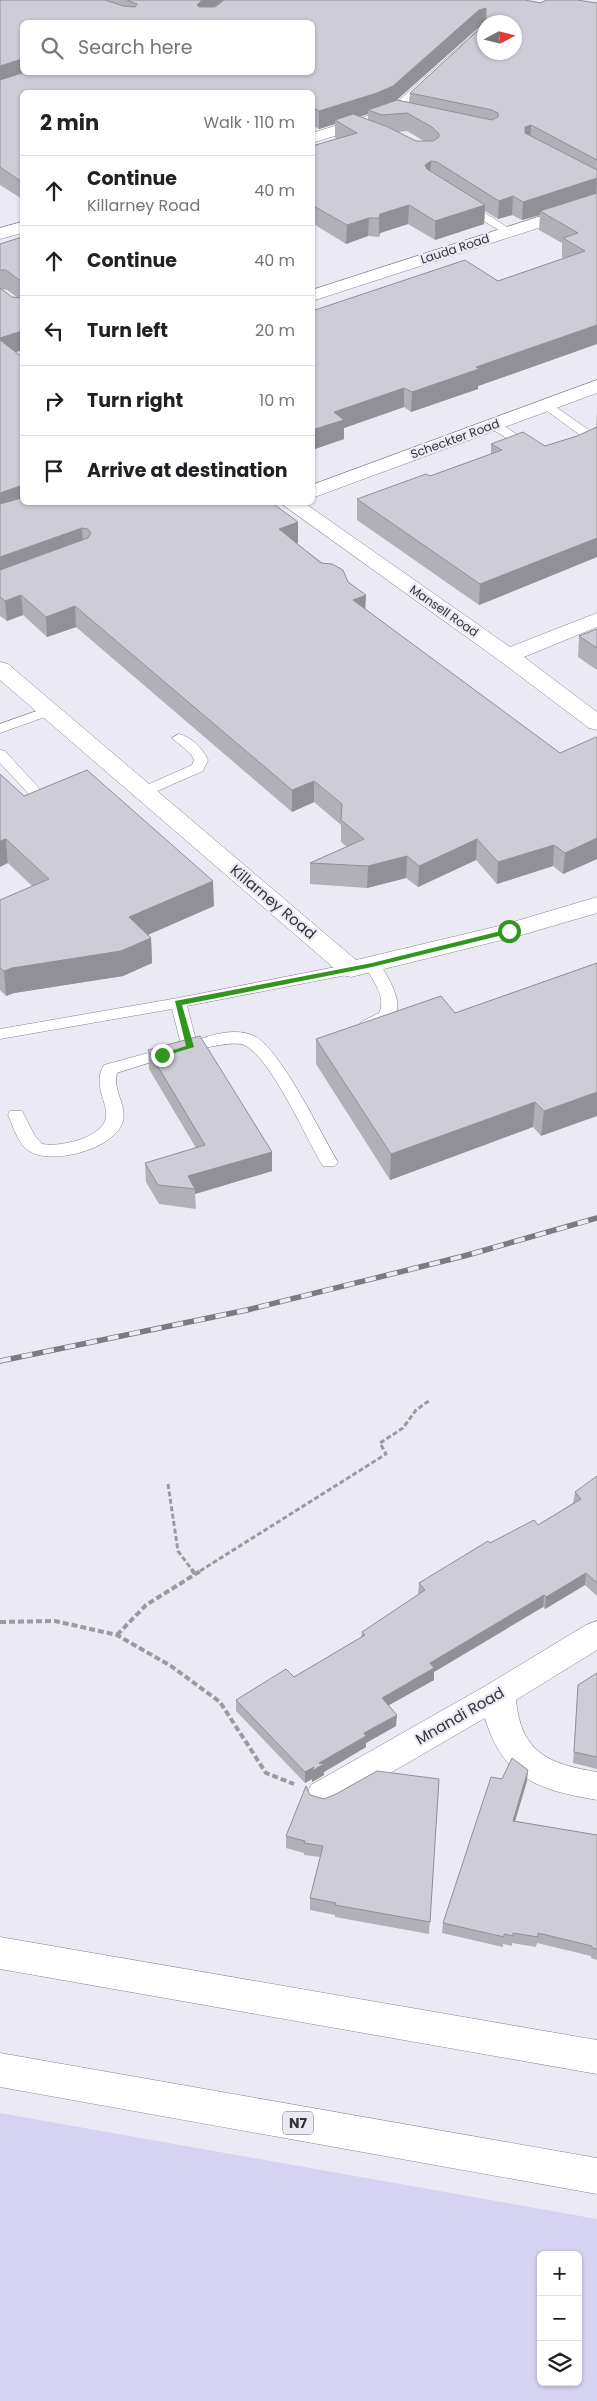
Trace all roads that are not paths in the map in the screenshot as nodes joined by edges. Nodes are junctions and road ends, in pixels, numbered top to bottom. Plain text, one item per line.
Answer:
1 (477, 38) edge
2 (392, 112) junction
3 (410, 116) edge
4 (350, 126) junction
5 (367, 135) edge
6 (315, 137) edge
7 (454, 198) edge
8 (597, 203) edge
9 (20, 228) edge
10 (509, 232) junction
11 (0, 234) edge
12 (315, 295) edge
13 (597, 386) edge
14 (547, 405) junction
15 (494, 425) junction
16 (546, 454) edge
17 (560, 454) edge
18 (315, 491) edge
19 (293, 505) edge
20 (597, 618) edge
21 (508, 656) junction
22 (0, 669) edge
23 (48, 711) junction
24 (597, 723) edge
25 (0, 729) edge
26 (179, 738) dead end
27 (0, 754) edge
28 (143, 792) junction
29 (44, 802) edge
30 (597, 905) edge
31 (361, 967) junction
32 (178, 1003) junction
33 (356, 1030) edge
34 (0, 1034) edge
35 (190, 1047) junction
36 (16, 1115) dead end
37 (329, 1162) dead end
38 (597, 1634) edge
39 (499, 1694) junction
40 (597, 1786) edge
41 (323, 1795) road end
42 (0, 1953) edge
43 (597, 2057) edge
44 (0, 2070) edge
45 (597, 2176) edge

1 - 2 main road
2 - 3 lane
2 - 4 main road
4 - 5 lane
4 - 6 main road
7 - 10 lane
8 - 10 main road, Lauda Road
9 - 11 main road
10 - 12 main road, Lauda Road
13 - 14 main road, Scheckter Road
14 - 15 main road, Scheckter Road
14 - 17 lane
15 - 16 lane
15 - 18 main road, Scheckter Road
19 - 21 main road, Mansell Road
20 - 21 main road
21 - 24 main road, Mansell Road
22 - 23 main road, Killarney Road
23 - 25 lane
23 - 28 main road, Killarney Road
26 - 28 lane
27 - 29 lane
28 - 31 main road, Killarney Road
30 - 31 main road
31 - 32 lane
31 - 33 lane
32 - 34 lane
32 - 35 lane
35 - 36 lane
35 - 37 lane
38 - 39 main road, Mnandi Road
39 - 40 main road
39 - 41 main road, Mnandi Road
42 - 43 main road
44 - 45 main road, N7

